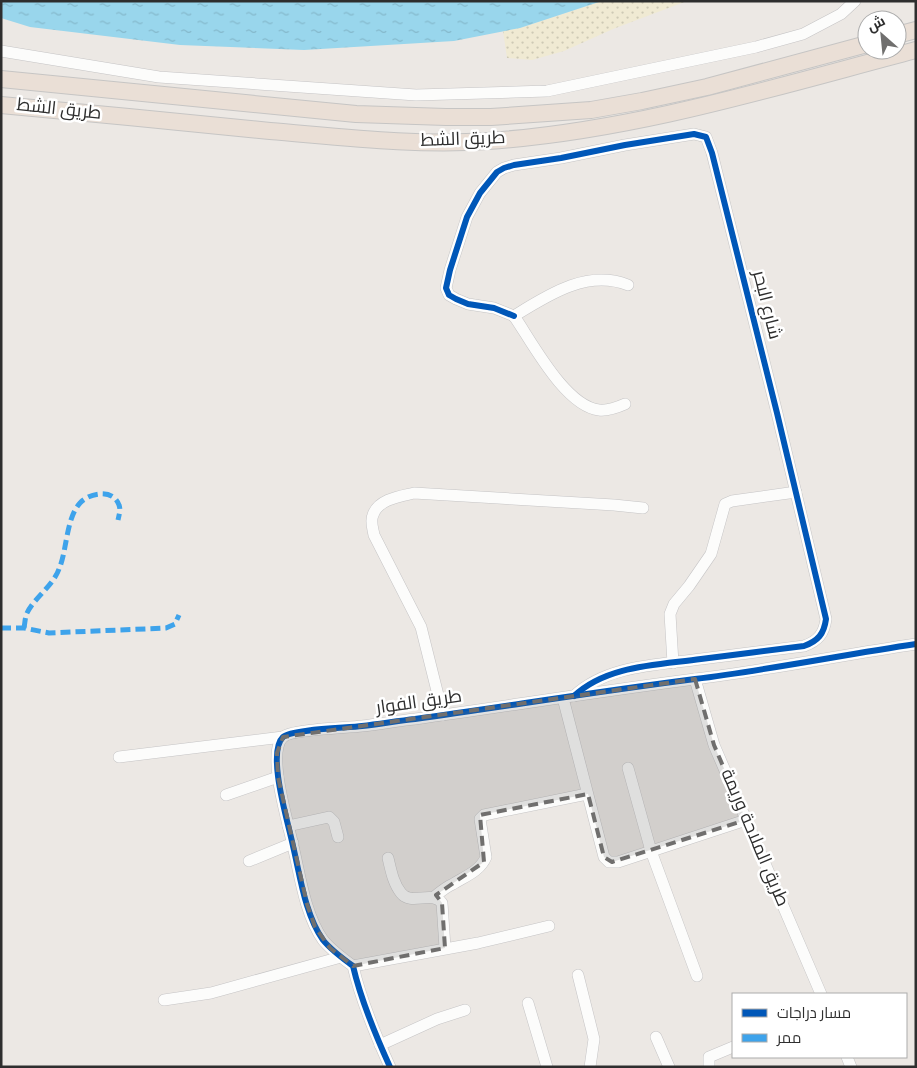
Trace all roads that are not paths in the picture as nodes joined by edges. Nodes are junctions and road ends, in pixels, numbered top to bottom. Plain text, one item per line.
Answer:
1 (855, 1) edge
2 (857, 47) edge
3 (916, 50) edge
4 (1, 51) edge
5 (1, 79) edge
6 (1, 105) edge
7 (628, 284) dead end
8 (514, 316) junction
9 (625, 404) dead end
10 (796, 492) junction
11 (643, 508) dead end
12 (916, 644) edge
13 (674, 663) junction
14 (695, 679) junction
15 (568, 697) junction
16 (443, 715) junction
17 (283, 737) junction
18 (119, 757) dead end
19 (628, 768) dead end
20 (278, 777) junction
21 (587, 794) junction
22 (226, 795) dead end
23 (746, 820) junction
24 (288, 826) junction
25 (338, 837) dead end
26 (293, 843) junction
27 (651, 851) junction
28 (388, 858) dead end
29 (249, 861) dead end
30 (434, 897) junction
31 (548, 926) dead end
32 (445, 948) junction
33 (341, 957) junction
34 (353, 966) junction
35 (578, 976) dead end
36 (697, 976) dead end
37 (821, 993) edge
38 (164, 1000) dead end
39 (528, 1003) dead end
40 (465, 1010) dead end
41 (656, 1037) dead end
42 (380, 1045) junction
43 (732, 1047) edge
44 (389, 1067) edge
45 (547, 1067) edge
46 (590, 1067) edge
47 (670, 1067) edge
48 (709, 1067) edge

1 - 4 street
2 - 5 highway, طريق الشط
3 - 6 highway, طريق الشط
7 - 8 street
8 - 9 street
8 - 10 street, شارع البحر
10 - 13 street
10 - 13 street, شارع البحر
11 - 16 street
12 - 14 street, طريق الفوار
13 - 15 street, شارع البحر
14 - 15 street, طريق الفوار
14 - 23 street, طريق الملاحة وريمة
15 - 16 street, طريق الفوار
15 - 21 street
16 - 17 street, طريق الفوار
17 - 18 street, طريق الفوار
17 - 20 street
19 - 27 street
20 - 22 street
20 - 24 street
21 - 27 street
21 - 30 street
23 - 27 street
23 - 37 street, طريق الملاحة وريمة
24 - 25 street
24 - 26 street
26 - 29 street
26 - 33 street
27 - 36 street
28 - 30 street
30 - 32 street
31 - 32 street
32 - 34 street
33 - 34 street
33 - 38 street
34 - 42 street
35 - 46 street
39 - 45 street
40 - 42 street
41 - 47 street
42 - 44 street
43 - 48 street

